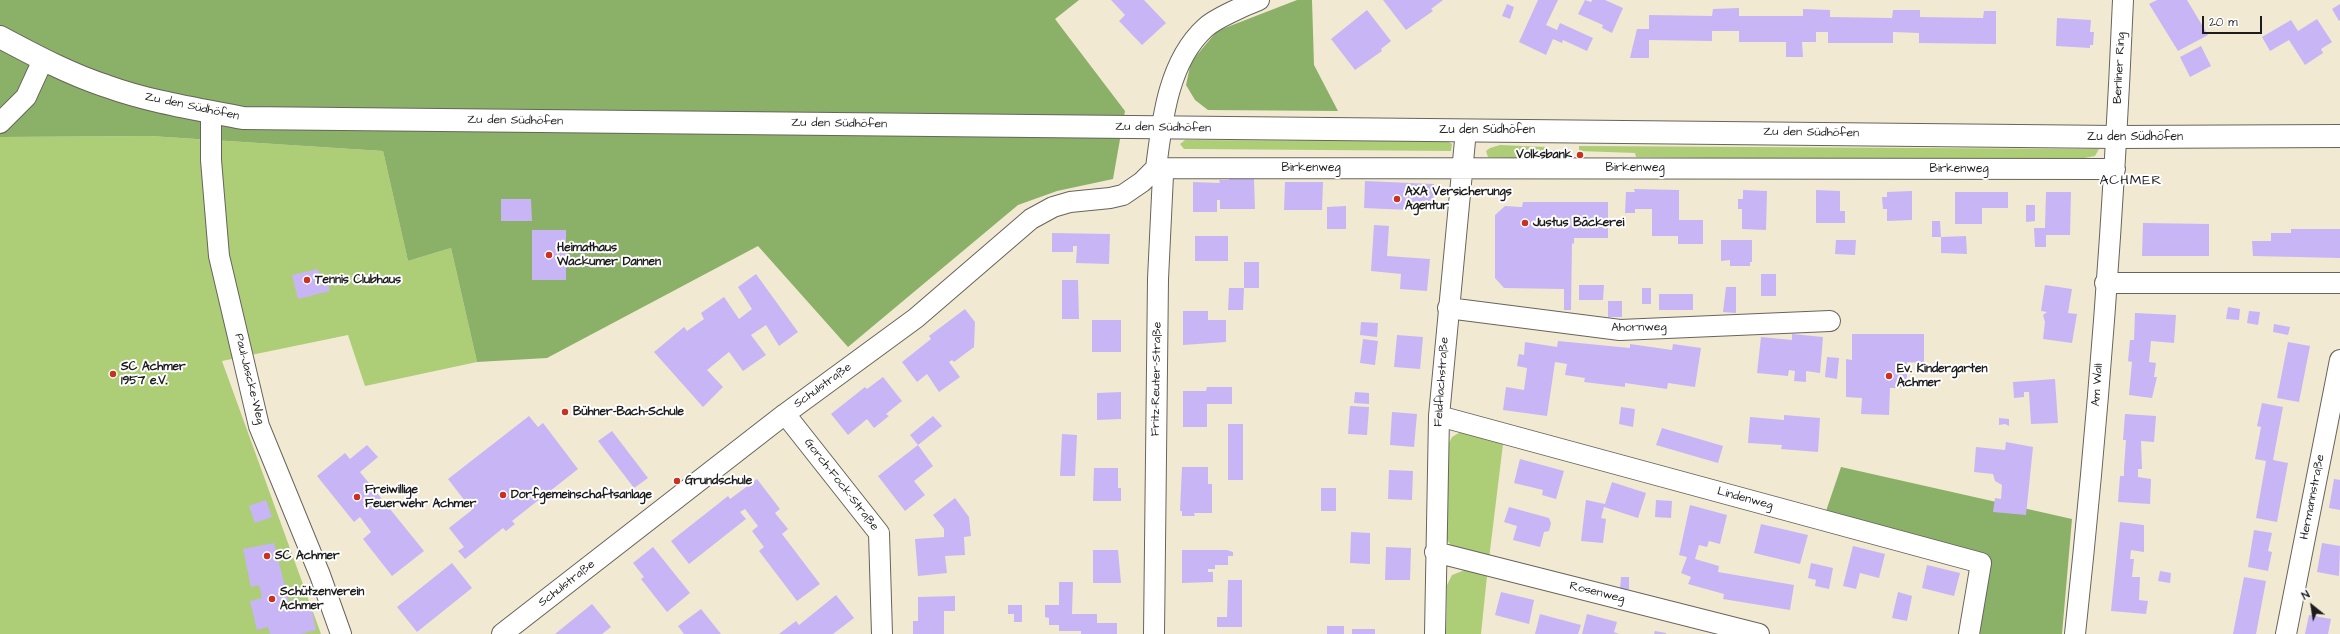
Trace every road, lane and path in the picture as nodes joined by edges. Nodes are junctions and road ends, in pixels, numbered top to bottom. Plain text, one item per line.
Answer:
1 (1259, 0) edge
2 (2123, 0) edge
3 (0, 37) edge
4 (42, 60) junction
5 (211, 112) junction
6 (0, 123) edge
7 (1161, 128) junction
8 (1466, 130) junction
9 (2340, 136) edge
10 (2117, 137) junction
11 (1156, 168) junction
12 (1464, 168) junction
13 (2115, 169) junction
14 (2106, 283) junction
15 (2340, 283) edge
16 (1448, 308) junction
17 (1830, 321) dead end
18 (2340, 360) edge
19 (785, 414) junction
20 (1439, 416) junction
21 (1435, 552) junction
22 (341, 634) edge
23 (502, 634) edge
24 (882, 634) edge
25 (1154, 634) edge
26 (1435, 634) edge
27 (1758, 634) edge
28 (1969, 634) edge
29 (2075, 634) edge
30 (2286, 634) edge

1 - 7 street, Fritz-Reuter-Straße
2 - 10 street, Berliner Ring
3 - 4 street, Zu den Südhöfen
4 - 5 street, Zu den Südhöfen
4 - 6 street
5 - 7 street, Zu den Südhöfen
5 - 22 street, Paul-Jascke-Weg
7 - 8 street, Zu den Südhöfen
7 - 11 street, Fritz-Reuter-Straße
8 - 10 street, Zu den Südhöfen
8 - 12 street, Feldflachstraße
9 - 10 street, Zu den Südhöfen
10 - 13 street, Am Wall
11 - 12 street, Birkenweg
11 - 19 street, Schulstraße
11 - 25 street, Fritz-Reuter-Straße
12 - 13 street, Birkenweg
12 - 16 street, Feldflachstraße
13 - 14 street, Am Wall
14 - 15 street
14 - 29 street, Am Wall
16 - 17 street, Ahornweg
16 - 20 street, Feldflachstraße
18 - 30 street, Hermannstraße
19 - 23 street, Schulstraße
19 - 24 street, Gorch-Fock-Straße
20 - 21 street, Feldflachstraße
20 - 28 street, Lindenweg
21 - 26 street, Feldflachstraße
21 - 27 street, Rosenweg

